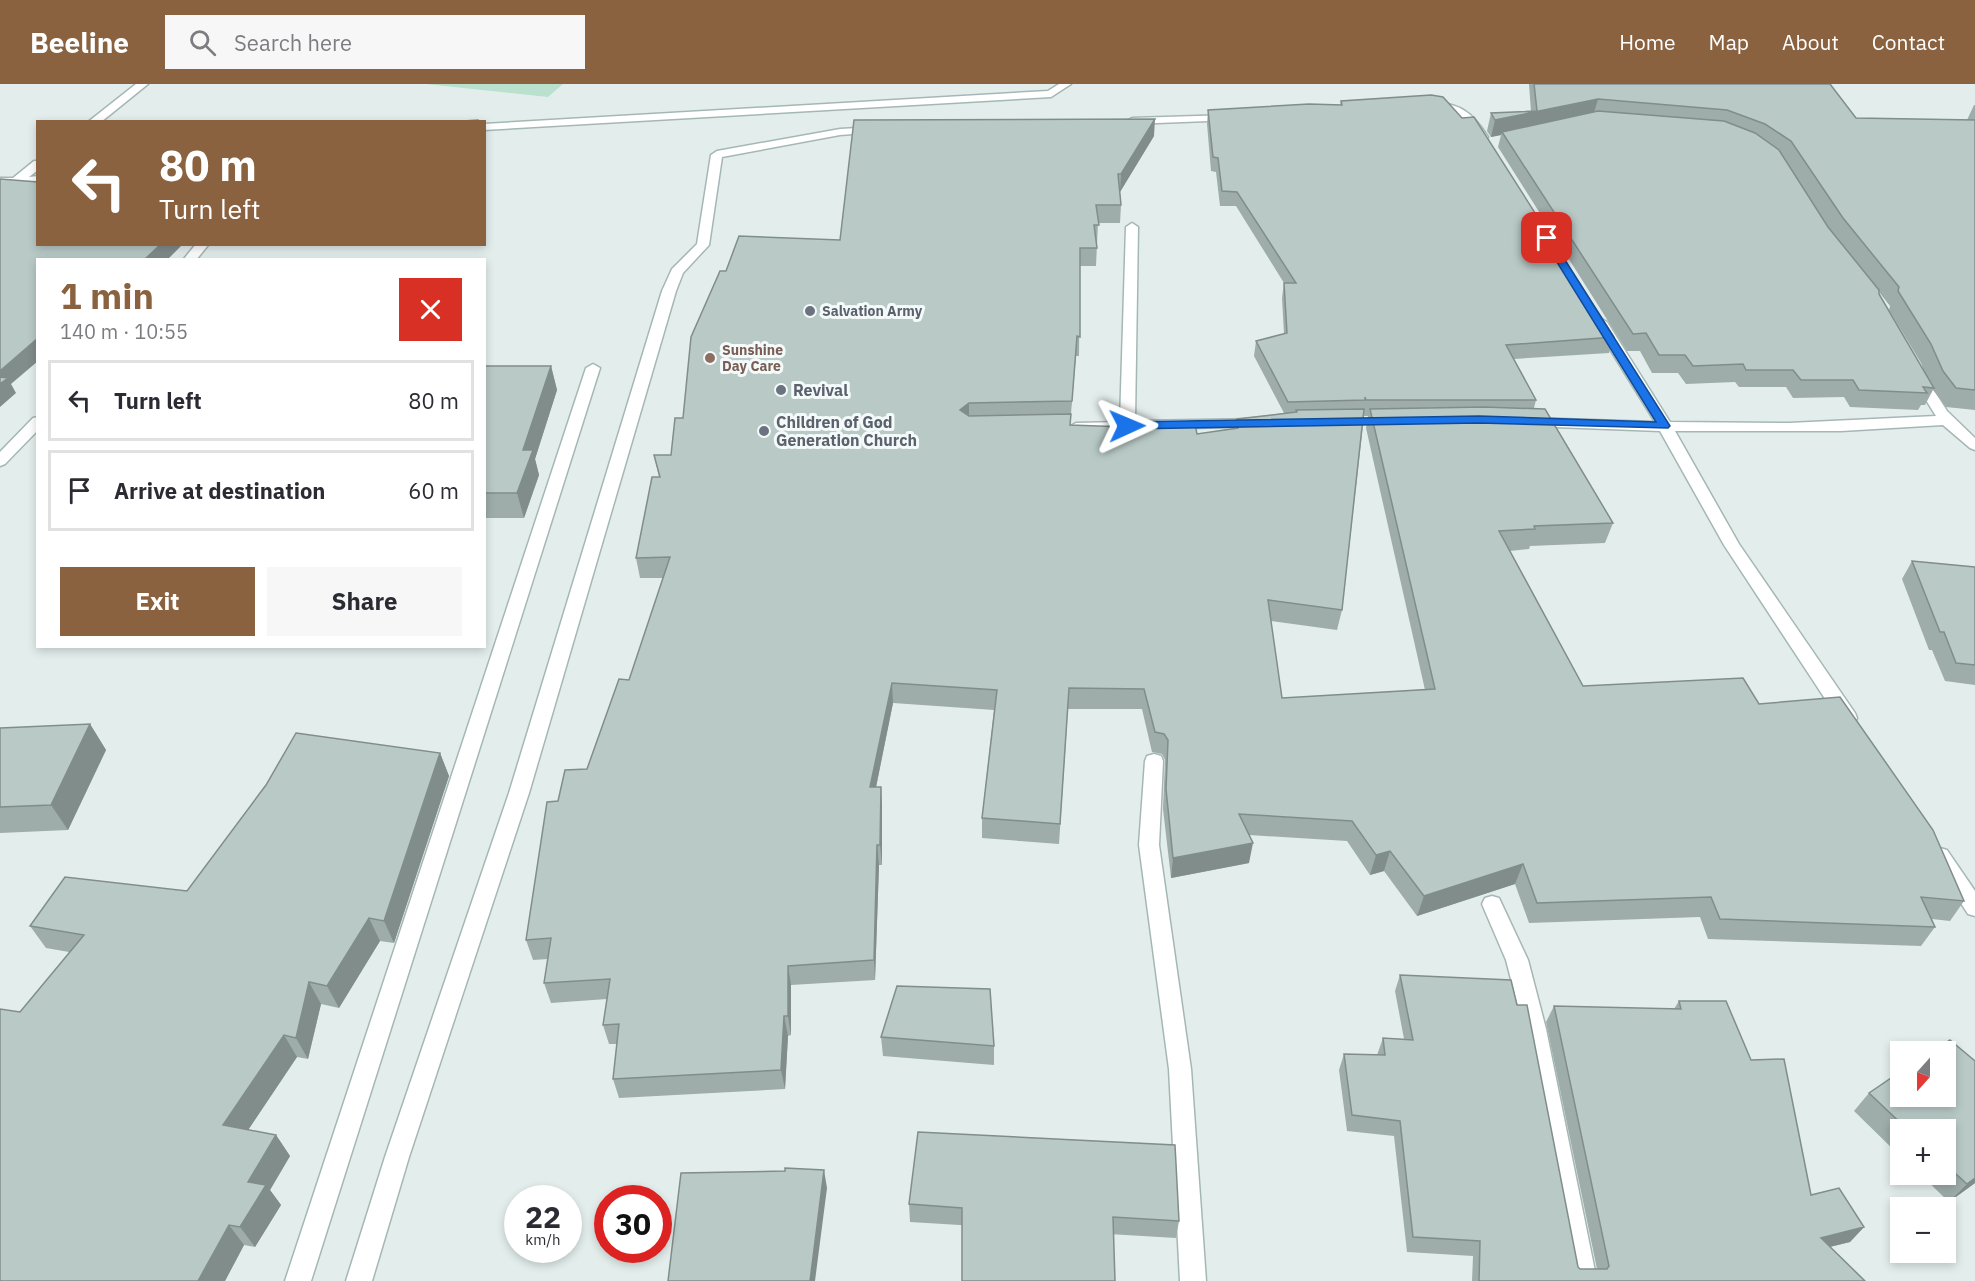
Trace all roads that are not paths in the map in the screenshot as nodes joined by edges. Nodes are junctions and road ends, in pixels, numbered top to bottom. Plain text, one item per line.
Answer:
1 (142, 84) edge
2 (1066, 84) edge
3 (1412, 104) edge
4 (1246, 117) edge
5 (96, 120) edge
6 (1124, 122) edge
7 (486, 127) edge
8 (887, 130) edge
9 (1498, 142) edge
10 (36, 165) edge
11 (36, 179) edge
12 (15, 181) junction
13 (0, 182) edge
14 (1132, 227) dead end
15 (201, 246) edge
16 (191, 258) edge
17 (1592, 310) edge
18 (1912, 364) edge
19 (593, 368) dead end
20 (1945, 420) junction
21 (1512, 421) edge
22 (1275, 422) edge
23 (36, 423) edge
24 (1127, 426) junction
25 (1664, 426) junction
26 (1059, 427) edge
27 (1975, 445) edge
28 (0, 461) edge
29 (1858, 732) edge
30 (1154, 761) dead end
31 (1929, 840) edge
32 (1492, 904) dead end
33 (1975, 908) edge
34 (298, 1281) edge
35 (359, 1281) edge
36 (1193, 1281) edge
37 (1584, 1281) edge

1 - 5 street
2 - 7 street
3 - 9 street
4 - 6 street
8 - 35 street
10 - 12 street
11 - 12 street
12 - 13 street
14 - 24 street
15 - 16 street
17 - 25 street
18 - 20 street
19 - 34 street
20 - 25 street
20 - 27 street
21 - 25 street
22 - 24 street
23 - 28 street
24 - 26 street
25 - 29 street
30 - 36 street
31 - 33 street
32 - 37 street

